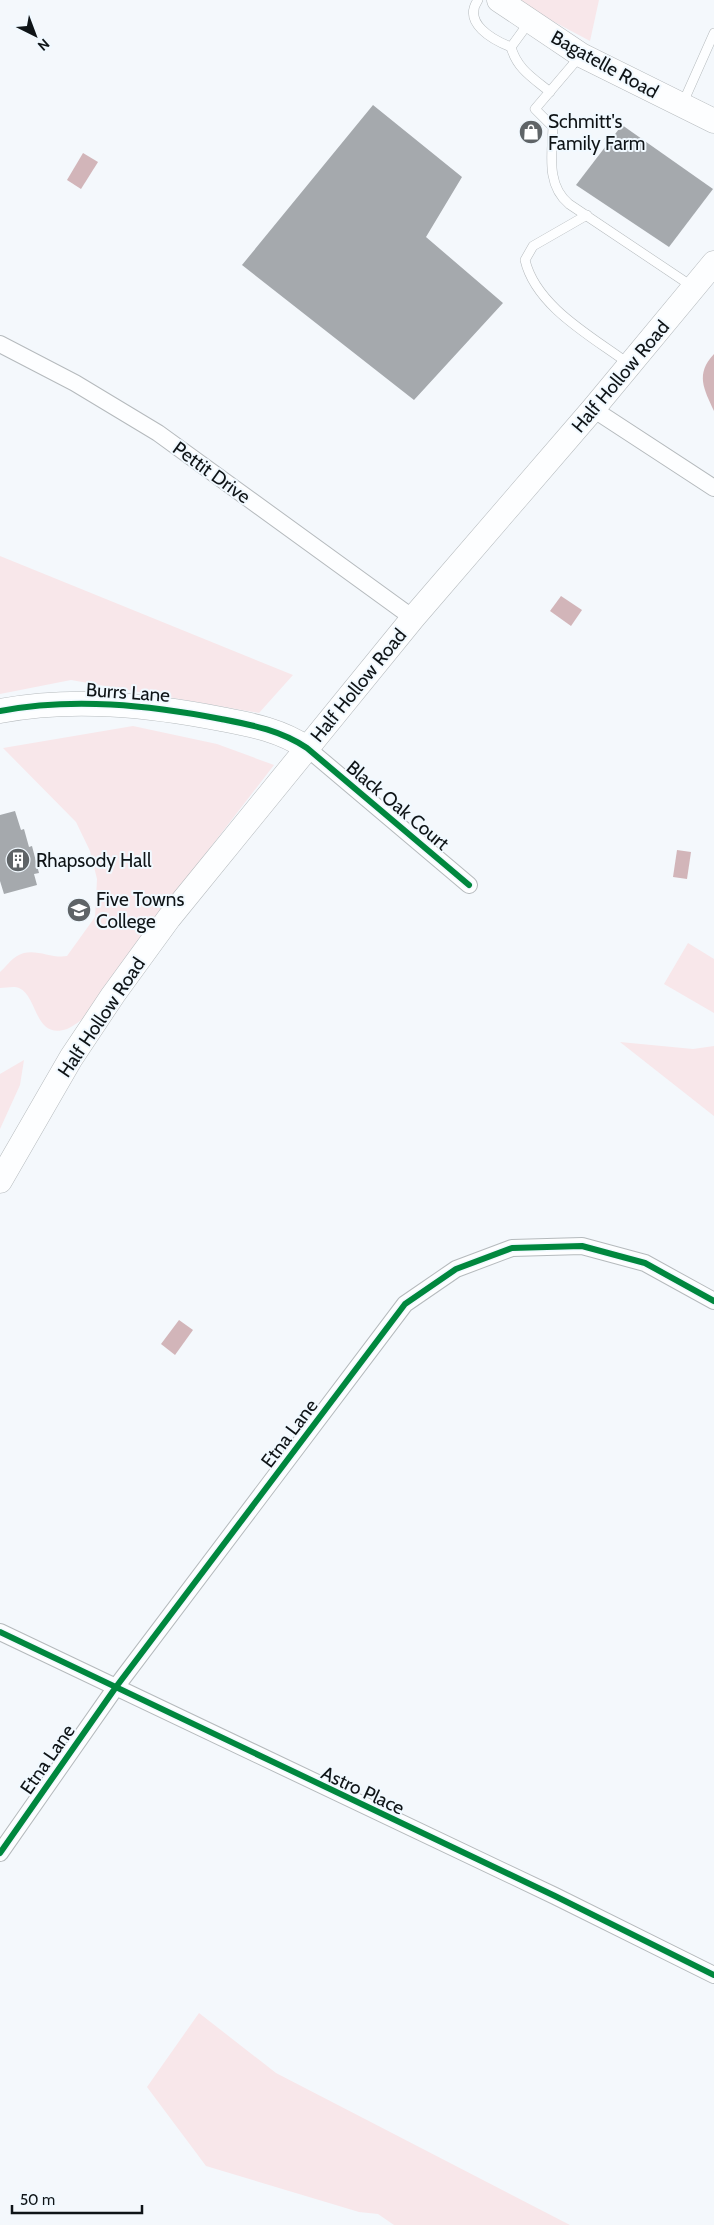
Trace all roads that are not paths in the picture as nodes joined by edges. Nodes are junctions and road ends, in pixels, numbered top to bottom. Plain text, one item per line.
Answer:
1 (478, 0) edge
2 (499, 0) edge
3 (530, 21) junction
4 (714, 33) edge
5 (511, 47) junction
6 (581, 55) junction
7 (550, 92) junction
8 (682, 105) junction
9 (714, 121) edge
10 (587, 215) junction
11 (714, 263) edge
12 (694, 288) junction
13 (0, 344) edge
14 (630, 365) junction
15 (593, 409) junction
16 (714, 488) edge
17 (413, 618) junction
18 (0, 711) edge
19 (307, 748) junction
20 (469, 885) dead end
21 (0, 1181) edge
22 (714, 1301) edge
23 (0, 1632) edge
24 (116, 1687) junction
25 (0, 1852) edge
26 (714, 1975) edge

1 - 5 lane
2 - 3 main road, Bagatelle Road
3 - 5 lane
3 - 6 main road, Bagatelle Road
4 - 8 lane
5 - 7 lane
6 - 7 lane
6 - 8 main road, Bagatelle Road
7 - 10 lane
8 - 9 main road, Bagatelle Road
10 - 12 lane
10 - 14 lane
11 - 12 main road, Half Hollow Road
12 - 14 main road, Half Hollow Road
13 - 17 street, Pettit Drive
14 - 15 main road, Half Hollow Road
15 - 16 street
15 - 17 main road, Half Hollow Road
17 - 19 main road, Half Hollow Road
18 - 19 main road, Burrs Lane
19 - 20 street, Black Oak Court
19 - 21 main road, Half Hollow Road
22 - 24 street, Etna Lane
23 - 24 street, Astro Place
24 - 25 street, Etna Lane
24 - 26 street, Astro Place

